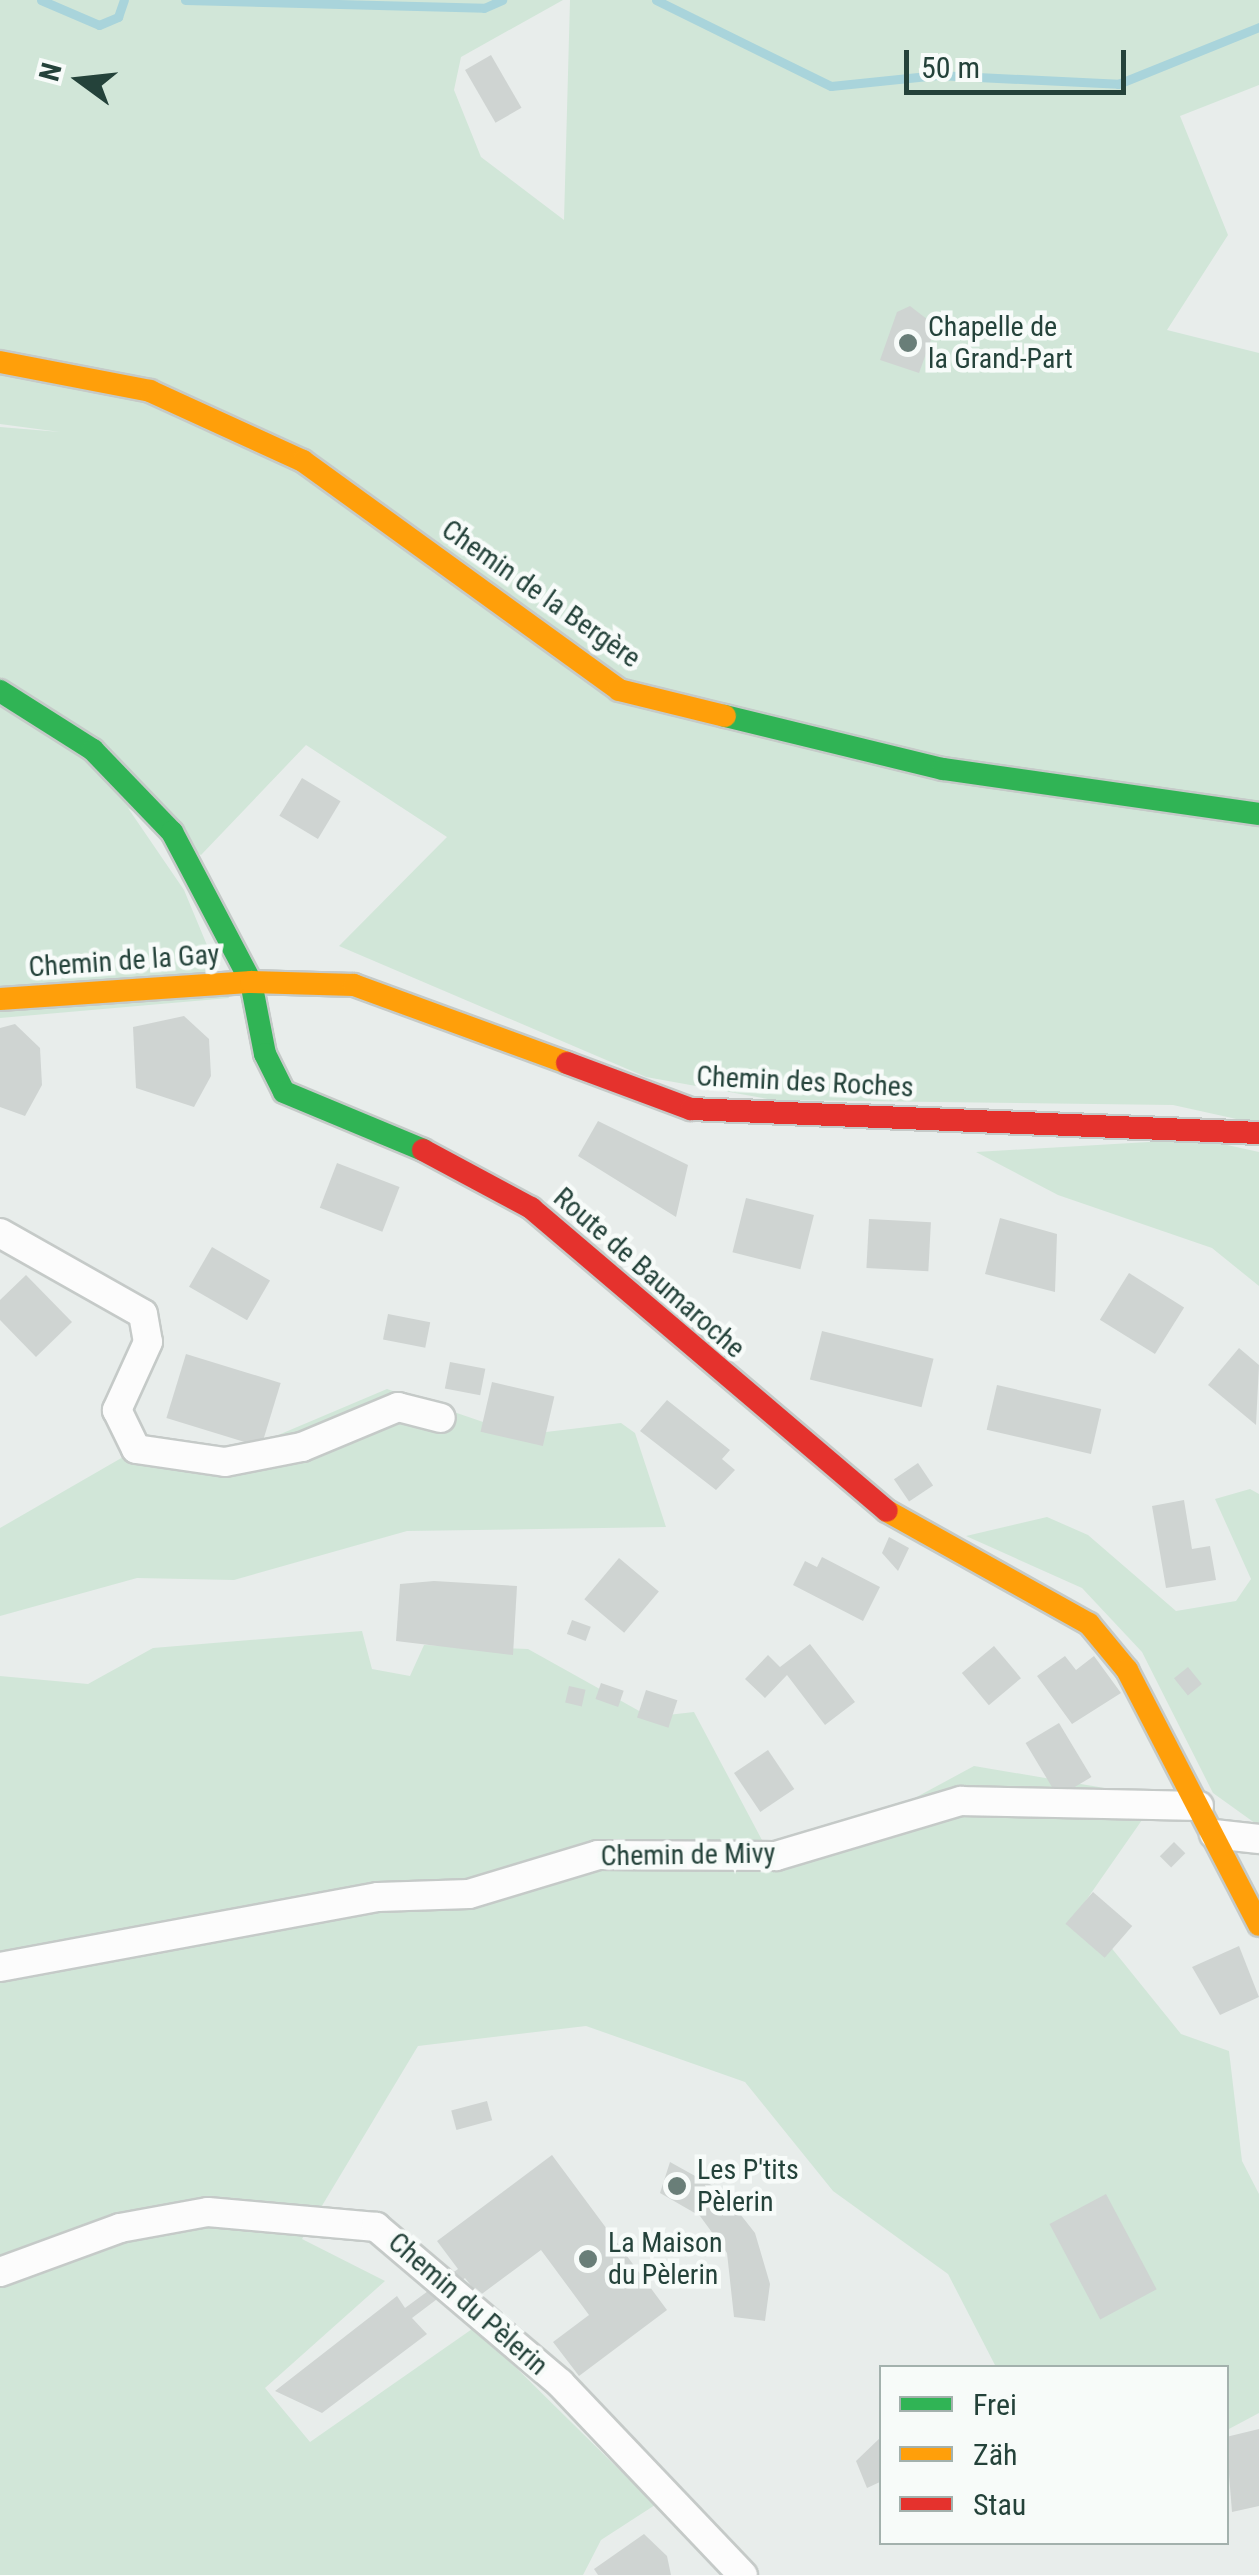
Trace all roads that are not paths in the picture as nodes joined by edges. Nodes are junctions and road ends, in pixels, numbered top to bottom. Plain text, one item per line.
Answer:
1 (0, 362) edge
2 (0, 691) edge
3 (1259, 814) edge
4 (251, 982) junction
5 (0, 999) edge
6 (1259, 1133) edge
7 (0, 1233) edge
8 (441, 1418) dead end
9 (1199, 1806) junction
10 (1214, 1834) junction
11 (1259, 1839) edge
12 (1259, 1926) edge
13 (0, 1967) edge
14 (0, 2272) edge
15 (743, 2575) edge

1 - 3 street, Chemin de la Bergère
2 - 4 street, Route de Baumaroche
4 - 5 street, Chemin de la Gay
4 - 6 street, Chemin des Roches
4 - 9 street, Route de Baumaroche
7 - 8 street
9 - 10 street, Route de Baumaroche
9 - 13 street, Chemin de Mivy
10 - 11 street
10 - 12 street, Route de Baumaroche
14 - 15 street, Chemin du Pèlerin

